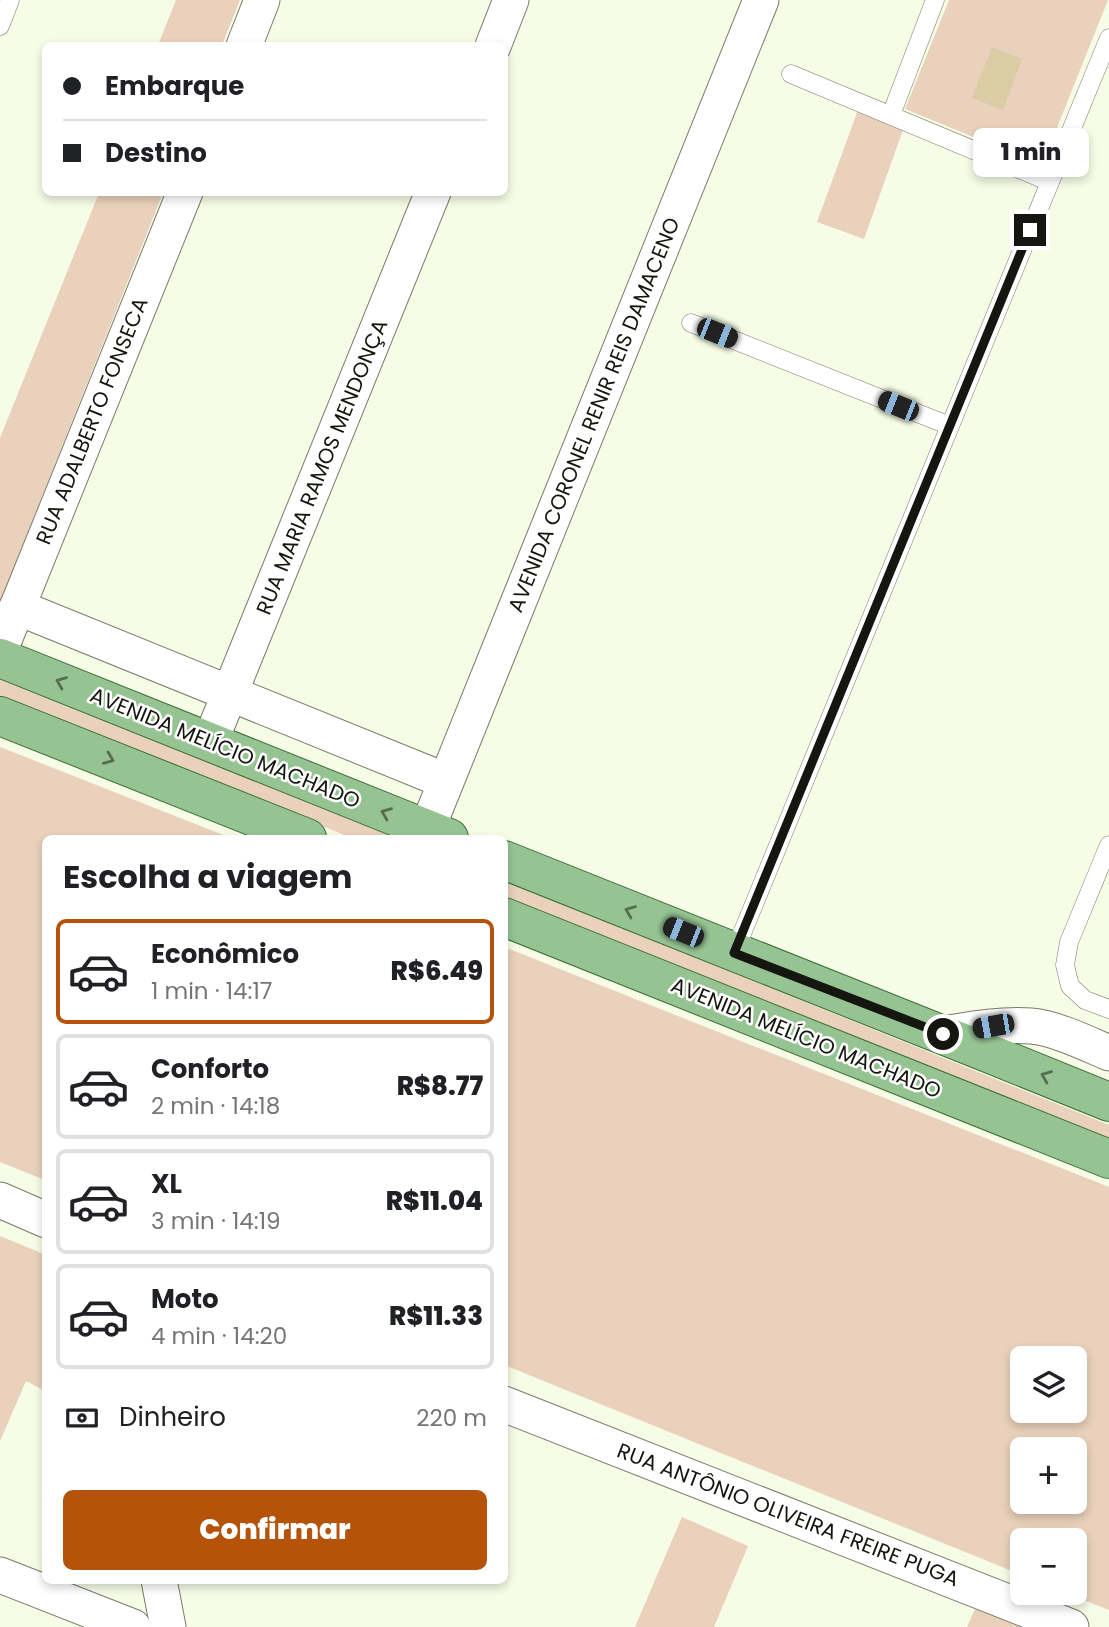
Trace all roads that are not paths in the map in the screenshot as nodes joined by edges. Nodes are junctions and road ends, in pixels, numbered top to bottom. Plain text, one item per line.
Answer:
1 (10, 0) edge
2 (262, 0) edge
3 (511, 0) edge
4 (761, 0) edge
5 (935, 0) edge
6 (0, 26) edge
7 (1109, 38) edge
8 (246, 42) edge
9 (495, 42) edge
10 (791, 74) dead end
11 (891, 114) junction
12 (1050, 182) junction
13 (183, 196) edge
14 (431, 196) edge
15 (691, 323) dead end
16 (950, 426) junction
17 (18, 607) junction
18 (0, 650) edge
19 (0, 658) edge
20 (230, 693) junction
21 (0, 716) edge
22 (210, 743) junction
23 (446, 781) junction
24 (438, 834) edge
25 (299, 835) edge
26 (1109, 845) edge
27 (508, 862) edge
28 (508, 919) edge
29 (734, 953) junction
30 (1109, 1009) edge
31 (943, 1034) junction
32 (1109, 1053) edge
33 (1109, 1102) edge
34 (1109, 1159) edge
35 (0, 1200) edge
36 (42, 1218) edge
37 (508, 1406) edge
38 (0, 1575) edge
39 (160, 1584) edge
40 (133, 1627) edge
41 (167, 1627) edge
42 (1071, 1627) edge

1 - 6 lane
2 - 8 street
3 - 9 street
4 - 23 street, AVENIDA CORONEL RENIR REIS DAMACENO
5 - 11 lane
7 - 12 lane
10 - 11 lane
11 - 12 lane
12 - 16 lane
13 - 17 street, RUA ADALBERTO FONSECA
14 - 20 street, RUA MARIA RAMOS MENDONÇA
15 - 16 lane
16 - 29 lane
17 - 18 street, RUA ADALBERTO FONSECA
17 - 20 street
22 -> 19 main road, AVENIDA MELÍCIO MACHADO
20 - 22 street, RUA MARIA RAMOS MENDONÇA
20 - 23 street
21 -> 25 main road
24 -> 22 main road, AVENIDA MELÍCIO MACHADO
23 - 24 street, AVENIDA CORONEL RENIR REIS DAMACENO
26 - 30 lane
29 -> 27 main road
28 - 34 main road, AVENIDA MELÍCIO MACHADO
29 - 31 main road
31 - 32 street
33 -> 31 main road
35 - 36 street
37 - 42 street, RUA ANTÔNIO OLIVEIRA FREIRE PUGA
38 - 40 street
39 - 41 street

